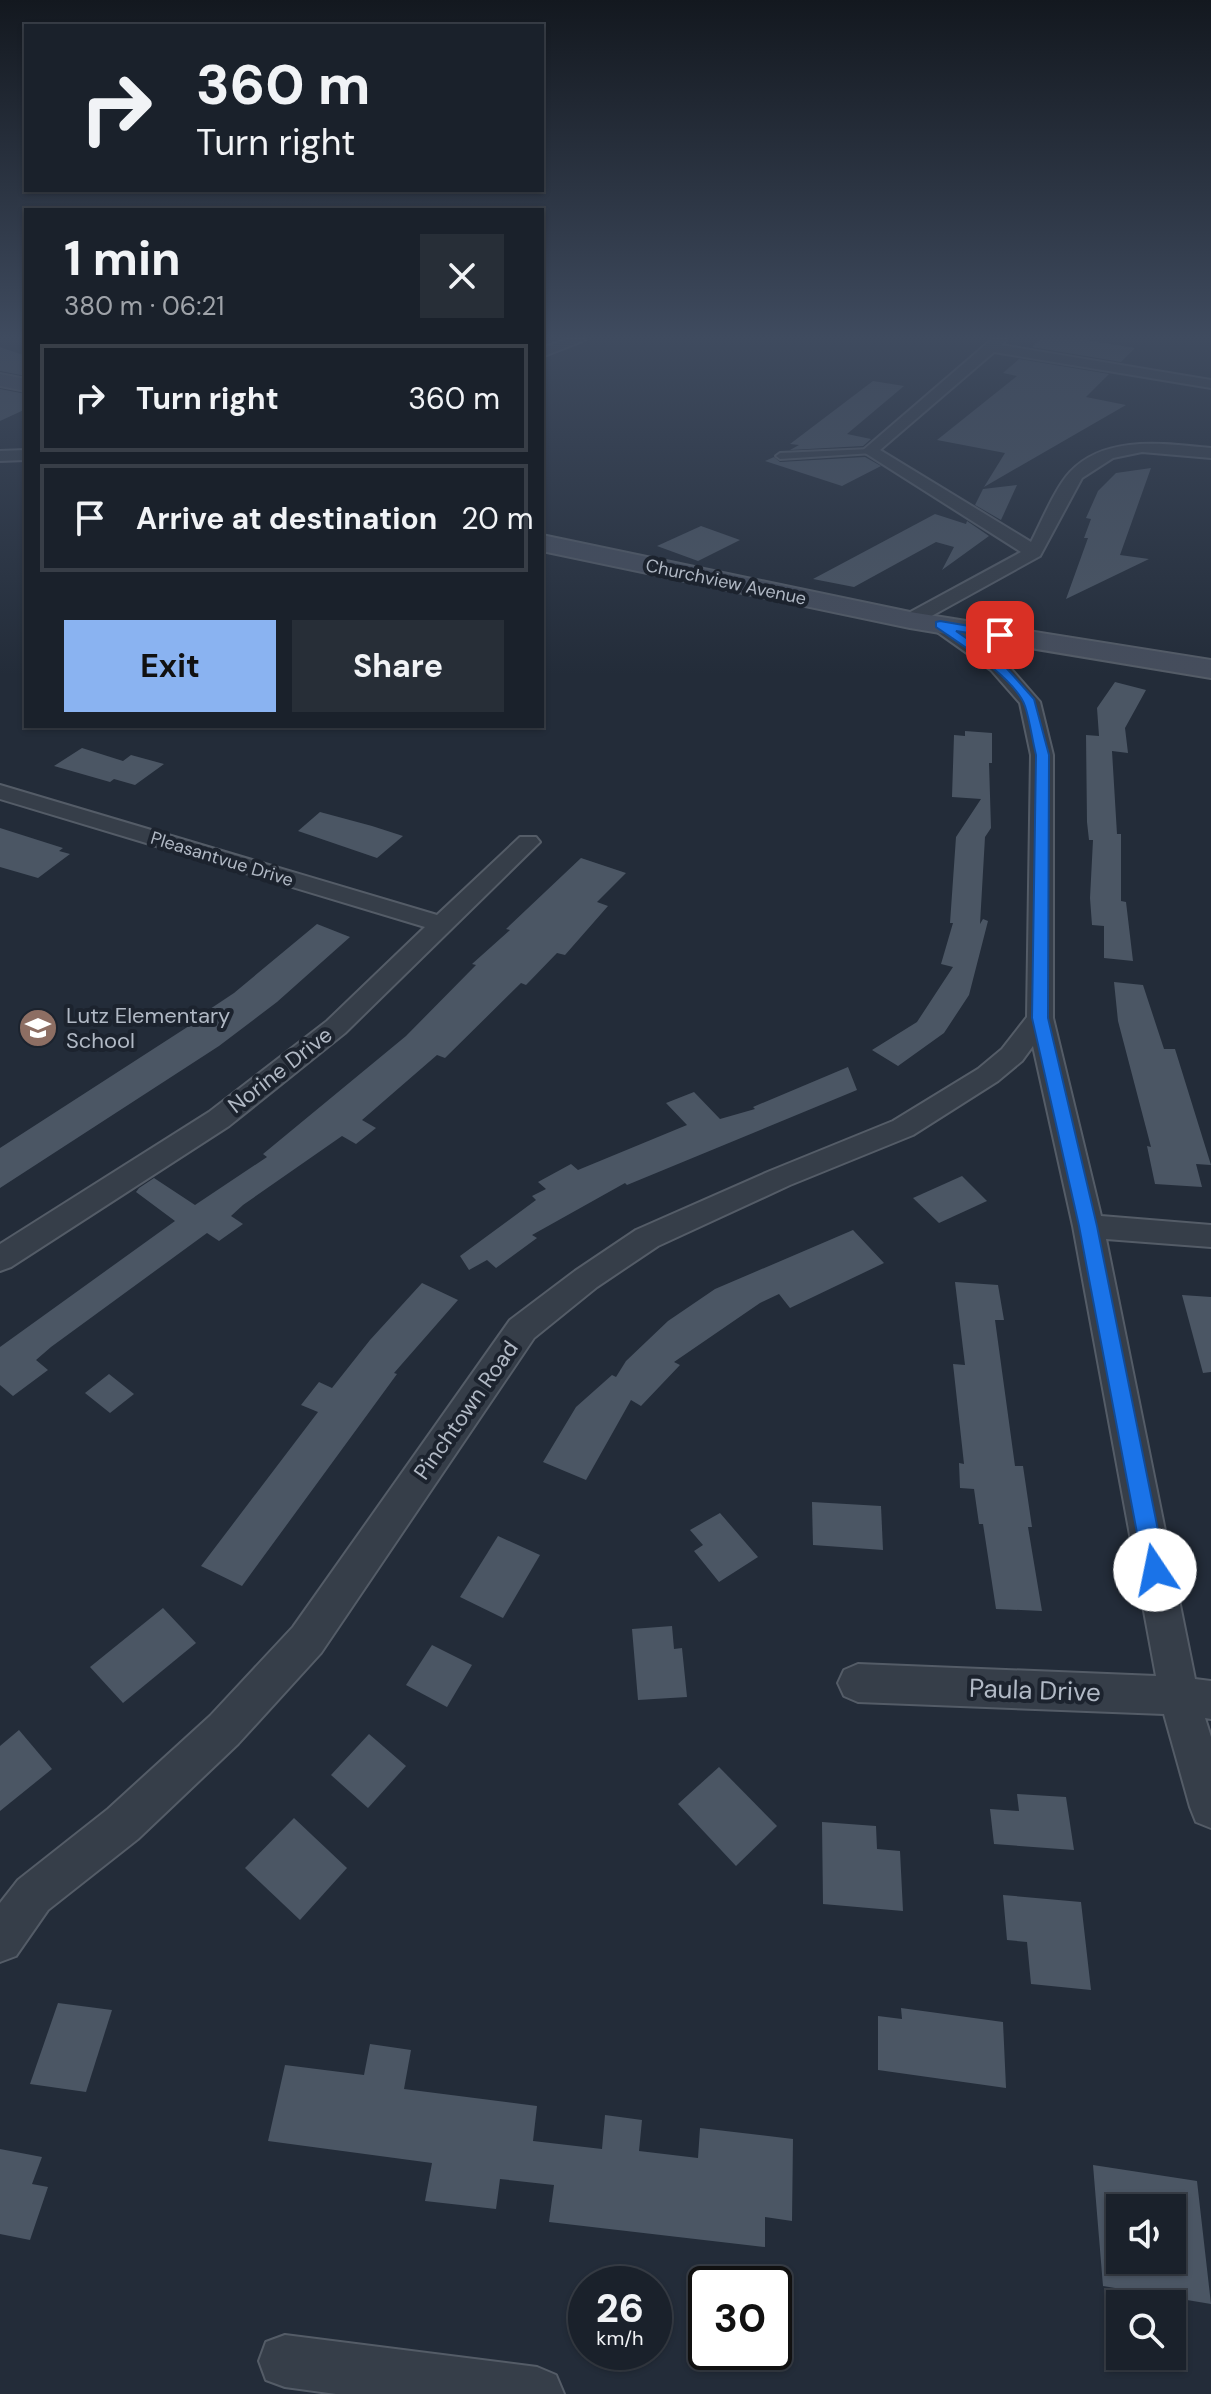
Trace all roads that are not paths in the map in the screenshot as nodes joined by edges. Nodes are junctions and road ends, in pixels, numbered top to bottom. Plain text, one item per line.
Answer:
1 (857, 452) edge
2 (871, 452) edge
3 (1122, 452) edge
4 (24, 455) edge
5 (0, 456) edge
6 (780, 456) dead end
7 (544, 543) edge
8 (1034, 552) junction
9 (910, 620) junction
10 (940, 625) junction
11 (1211, 669) edge
12 (0, 792) edge
13 (528, 842) dead end
14 (443, 925) junction
15 (1040, 1018) junction
16 (1088, 1226) junction
17 (1211, 1236) edge
18 (0, 1259) edge
19 (858, 1683) dead end
20 (1195, 1698) edge
21 (1211, 1807) edge
22 (0, 1940) edge
23 (285, 2361) dead end
24 (537, 2394) edge

1 - 6 lane
2 - 8 street
3 - 8 street
4 - 5 street
7 - 9 street, Churchview Avenue
8 - 9 street
9 - 10 street, Churchview Avenue
10 - 11 street, Churchview Avenue
10 - 15 street
12 - 14 street, Pleasantvue Drive
13 - 14 street, Norine Drive
14 - 18 street, Norine Drive
15 - 16 street
15 - 22 street, Pinchtown Road
16 - 17 street
16 - 20 street
19 - 20 street, Paula Drive
20 - 21 street
23 - 24 street

